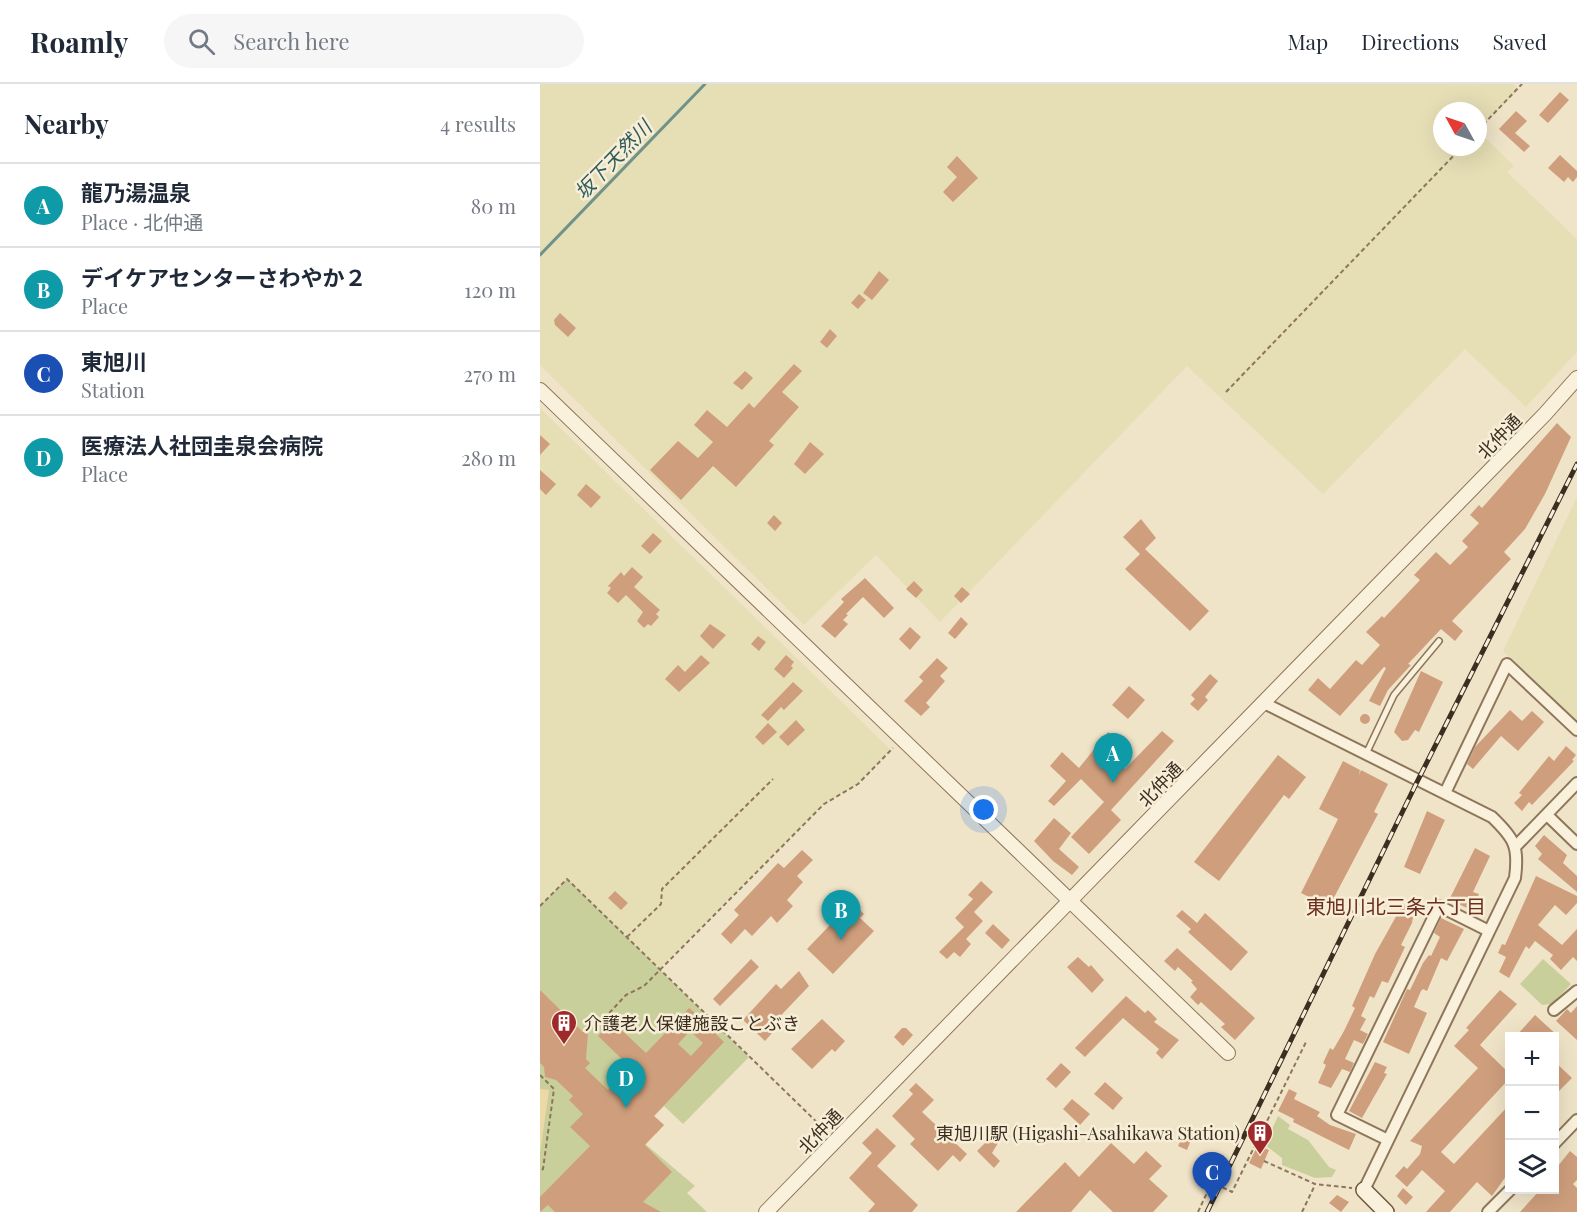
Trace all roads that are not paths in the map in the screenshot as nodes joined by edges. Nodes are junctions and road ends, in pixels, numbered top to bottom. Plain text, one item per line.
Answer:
1 (1577, 378) edge
2 (540, 390) edge
3 (1439, 641) dead end
4 (1264, 703) junction
5 (1577, 730) edge
6 (1365, 755) junction
7 (1577, 783) edge
8 (1445, 793) junction
9 (1547, 815) junction
10 (1577, 844) edge
11 (1516, 846) junction
12 (1069, 902) junction
13 (1489, 931) junction
14 (1576, 994) edge
15 (1554, 1010) dead end
16 (1228, 1053) dead end
17 (1577, 1120) edge
18 (1388, 1140) junction
19 (1557, 1140) edge
20 (1364, 1190) joint
21 (1506, 1194) edge
22 (766, 1212) edge
23 (1386, 1212) edge
24 (1488, 1212) edge

1 - 4 street, 北仲通
2 - 12 street
3 - 6 lane
4 - 6 street
4 - 12 street, 北仲通
5 - 8 street
6 - 8 street
7 - 9 street
8 - 11 street
9 - 10 street
9 - 11 street
11 - 13 street
12 - 16 street
12 - 22 street, 北仲通
13 - 18 street
13 - 18 street
14 - 15 street
17 - 19 street
18 - 20 street
20 - 23 main road
21 - 24 street

